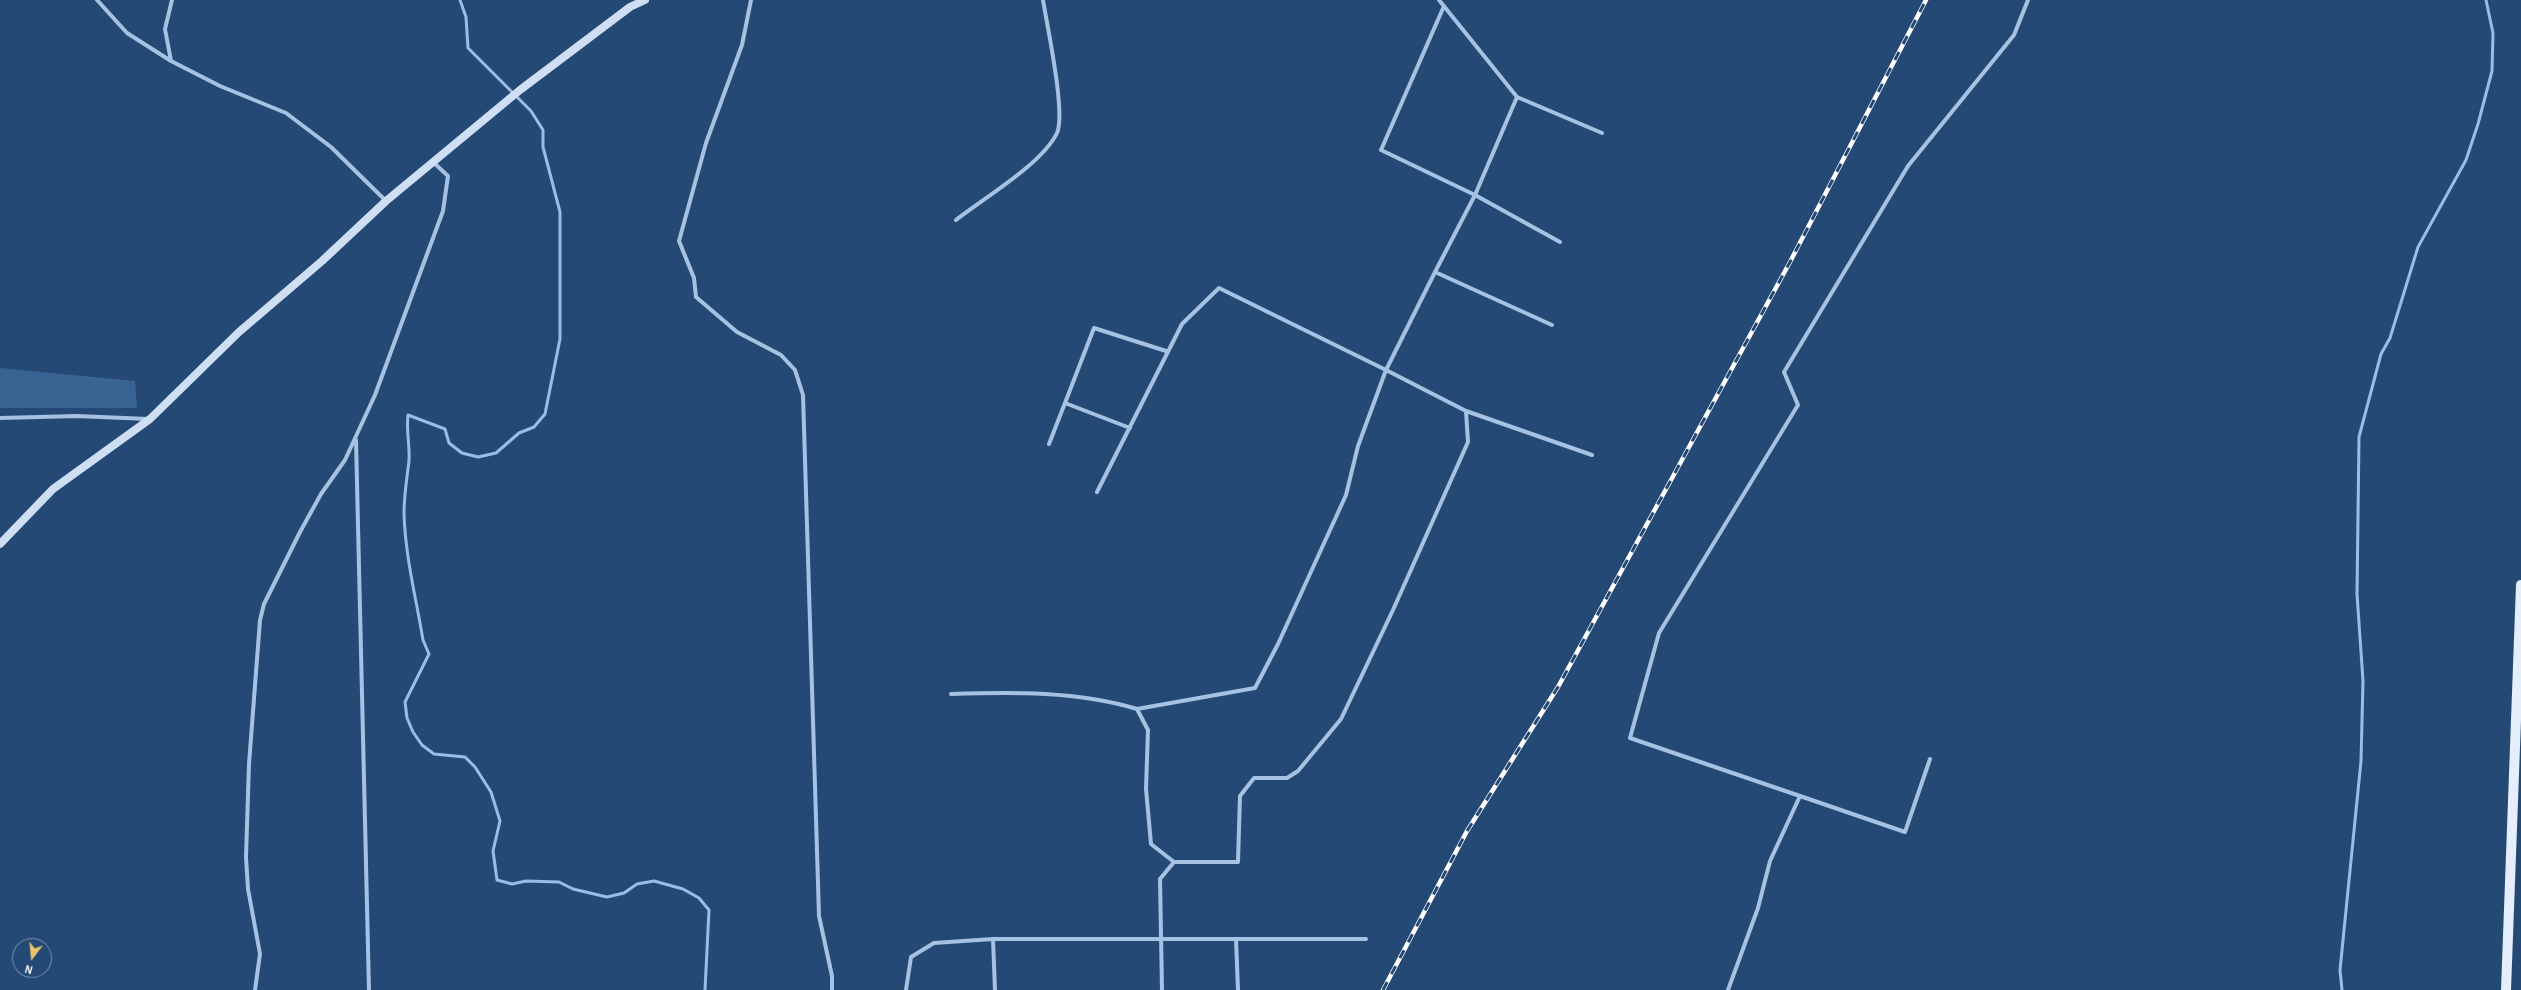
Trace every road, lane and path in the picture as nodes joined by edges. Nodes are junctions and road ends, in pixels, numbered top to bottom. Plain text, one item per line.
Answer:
1 (97, 0) edge
2 (172, 0) edge
3 (645, 0) edge
4 (751, 0) edge
5 (1043, 0) edge
6 (1439, 0) edge
7 (2028, 0) edge
8 (1444, 6) junction
9 (171, 61) junction
10 (1516, 97) junction
11 (1602, 133) dead end
12 (434, 162) junction
13 (1475, 195) junction
14 (386, 201) junction
15 (956, 220) dead end
16 (1560, 242) dead end
17 (1435, 272) junction
18 (1552, 324) dead end
19 (1166, 351) junction
20 (1386, 370) junction
21 (1065, 403) junction
22 (1466, 411) junction
23 (0, 418) edge
24 (150, 419) junction
25 (1130, 428) junction
26 (356, 439) junction
27 (1049, 444) dead end
28 (1592, 455) dead end
29 (1097, 492) dead end
30 (1, 542) edge
31 (2521, 584) edge
32 (950, 694) dead end
33 (1137, 709) junction
34 (1930, 759) dead end
35 (1800, 796) junction
36 (1174, 862) junction
37 (993, 939) junction
38 (1161, 939) junction
39 (1236, 939) junction
40 (1366, 939) dead end
41 (255, 990) edge
42 (369, 990) edge
43 (832, 990) edge
44 (906, 990) edge
45 (995, 990) edge
46 (1162, 990) edge
47 (1238, 990) edge
48 (1728, 990) edge
49 (2506, 990) edge

1 - 9 street
2 - 9 street
3 - 12 street
4 - 43 street
5 - 15 street
6 - 8 street
7 - 35 street
8 - 10 street
8 - 13 street
9 - 14 street
10 - 11 street
10 - 13 street
12 - 14 street
12 - 26 street
13 - 16 street
13 - 17 street
14 - 24 street
17 - 18 street
17 - 20 street
19 - 20 street
19 - 21 street
19 - 25 street
20 - 22 street
20 - 33 street
21 - 25 street
21 - 27 street
22 - 28 street
22 - 36 street
23 - 24 street
24 - 30 street
25 - 29 street
26 - 41 street
26 - 42 street
31 - 49 main road
32 - 33 street
33 - 36 street
34 - 35 street
35 - 48 street
36 - 38 street
37 - 38 street
37 - 44 street
37 - 45 street
38 - 39 street
38 - 46 street
39 - 40 street
39 - 47 street

